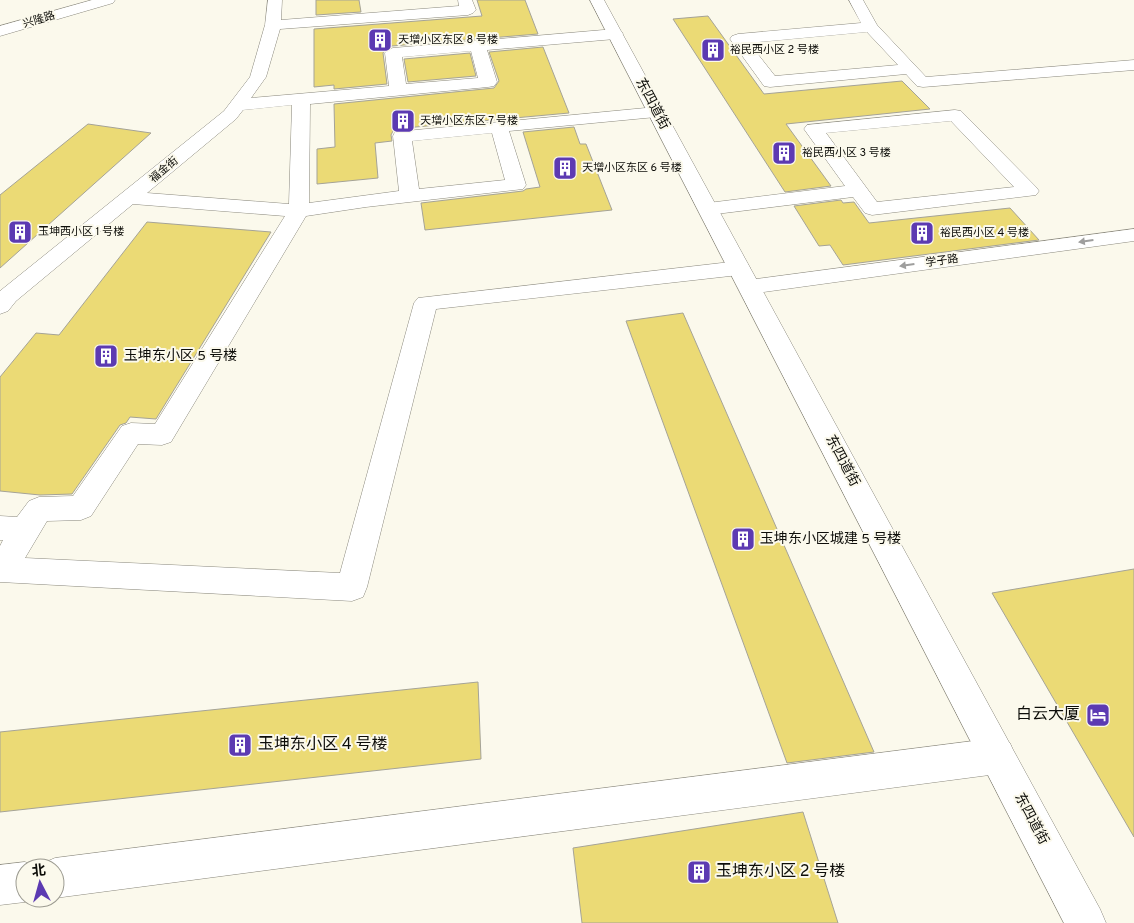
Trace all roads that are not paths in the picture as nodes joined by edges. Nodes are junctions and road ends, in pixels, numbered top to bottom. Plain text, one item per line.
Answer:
1 (108, 0) edge
2 (275, 0) edge
3 (382, 0) edge
4 (465, 0) edge
5 (597, 0) edge
6 (856, 0) edge
7 (384, 16) junction
8 (273, 25) junction
9 (870, 27) junction
10 (0, 31) edge
11 (615, 34) junction
12 (478, 46) junction
13 (1134, 66) edge
14 (911, 69) junction
15 (923, 82) junction
16 (398, 90) junction
17 (301, 99) junction
18 (237, 105) junction
19 (656, 112) junction
20 (962, 122) junction
21 (500, 127) junction
22 (858, 190) junction
23 (410, 196) junction
24 (130, 198) junction
25 (708, 209) junction
26 (299, 211) junction
27 (1134, 234) edge
28 (744, 278) junction
29 (0, 306) edge
30 (12, 529) edge
31 (997, 756) junction
32 (65, 877) edge
33 (15, 883) edge
34 (0, 885) edge
35 (1086, 923) edge

1 - 10 street, 兴隆路
2 - 8 street, 福金街
3 - 7 street
4 - 7 street
5 - 11 street, 东四道街
6 - 9 street
7 - 8 street
8 - 18 street, 福金街
9 - 14 street
9 - 14 street
11 - 12 street
11 - 19 street, 东四道街
12 - 16 street
12 - 16 street
13 - 15 street
14 - 15 street
15 - 20 street
16 - 17 street
17 - 18 street
17 - 26 street
18 - 24 street, 福金街
19 - 21 street
19 - 25 street, 东四道街
20 - 22 street
20 - 22 street
21 - 23 street
21 - 23 street
22 - 25 street
23 - 26 street
24 - 26 street
24 - 29 street, 福金街
25 - 28 street, 东四道街
26 - 30 street
27 -> 28 street, 学子路
28 - 30 street, 学子路
28 - 31 street, 东四道街
31 - 32 street
31 - 35 street, 东四道街
33 - 34 street

